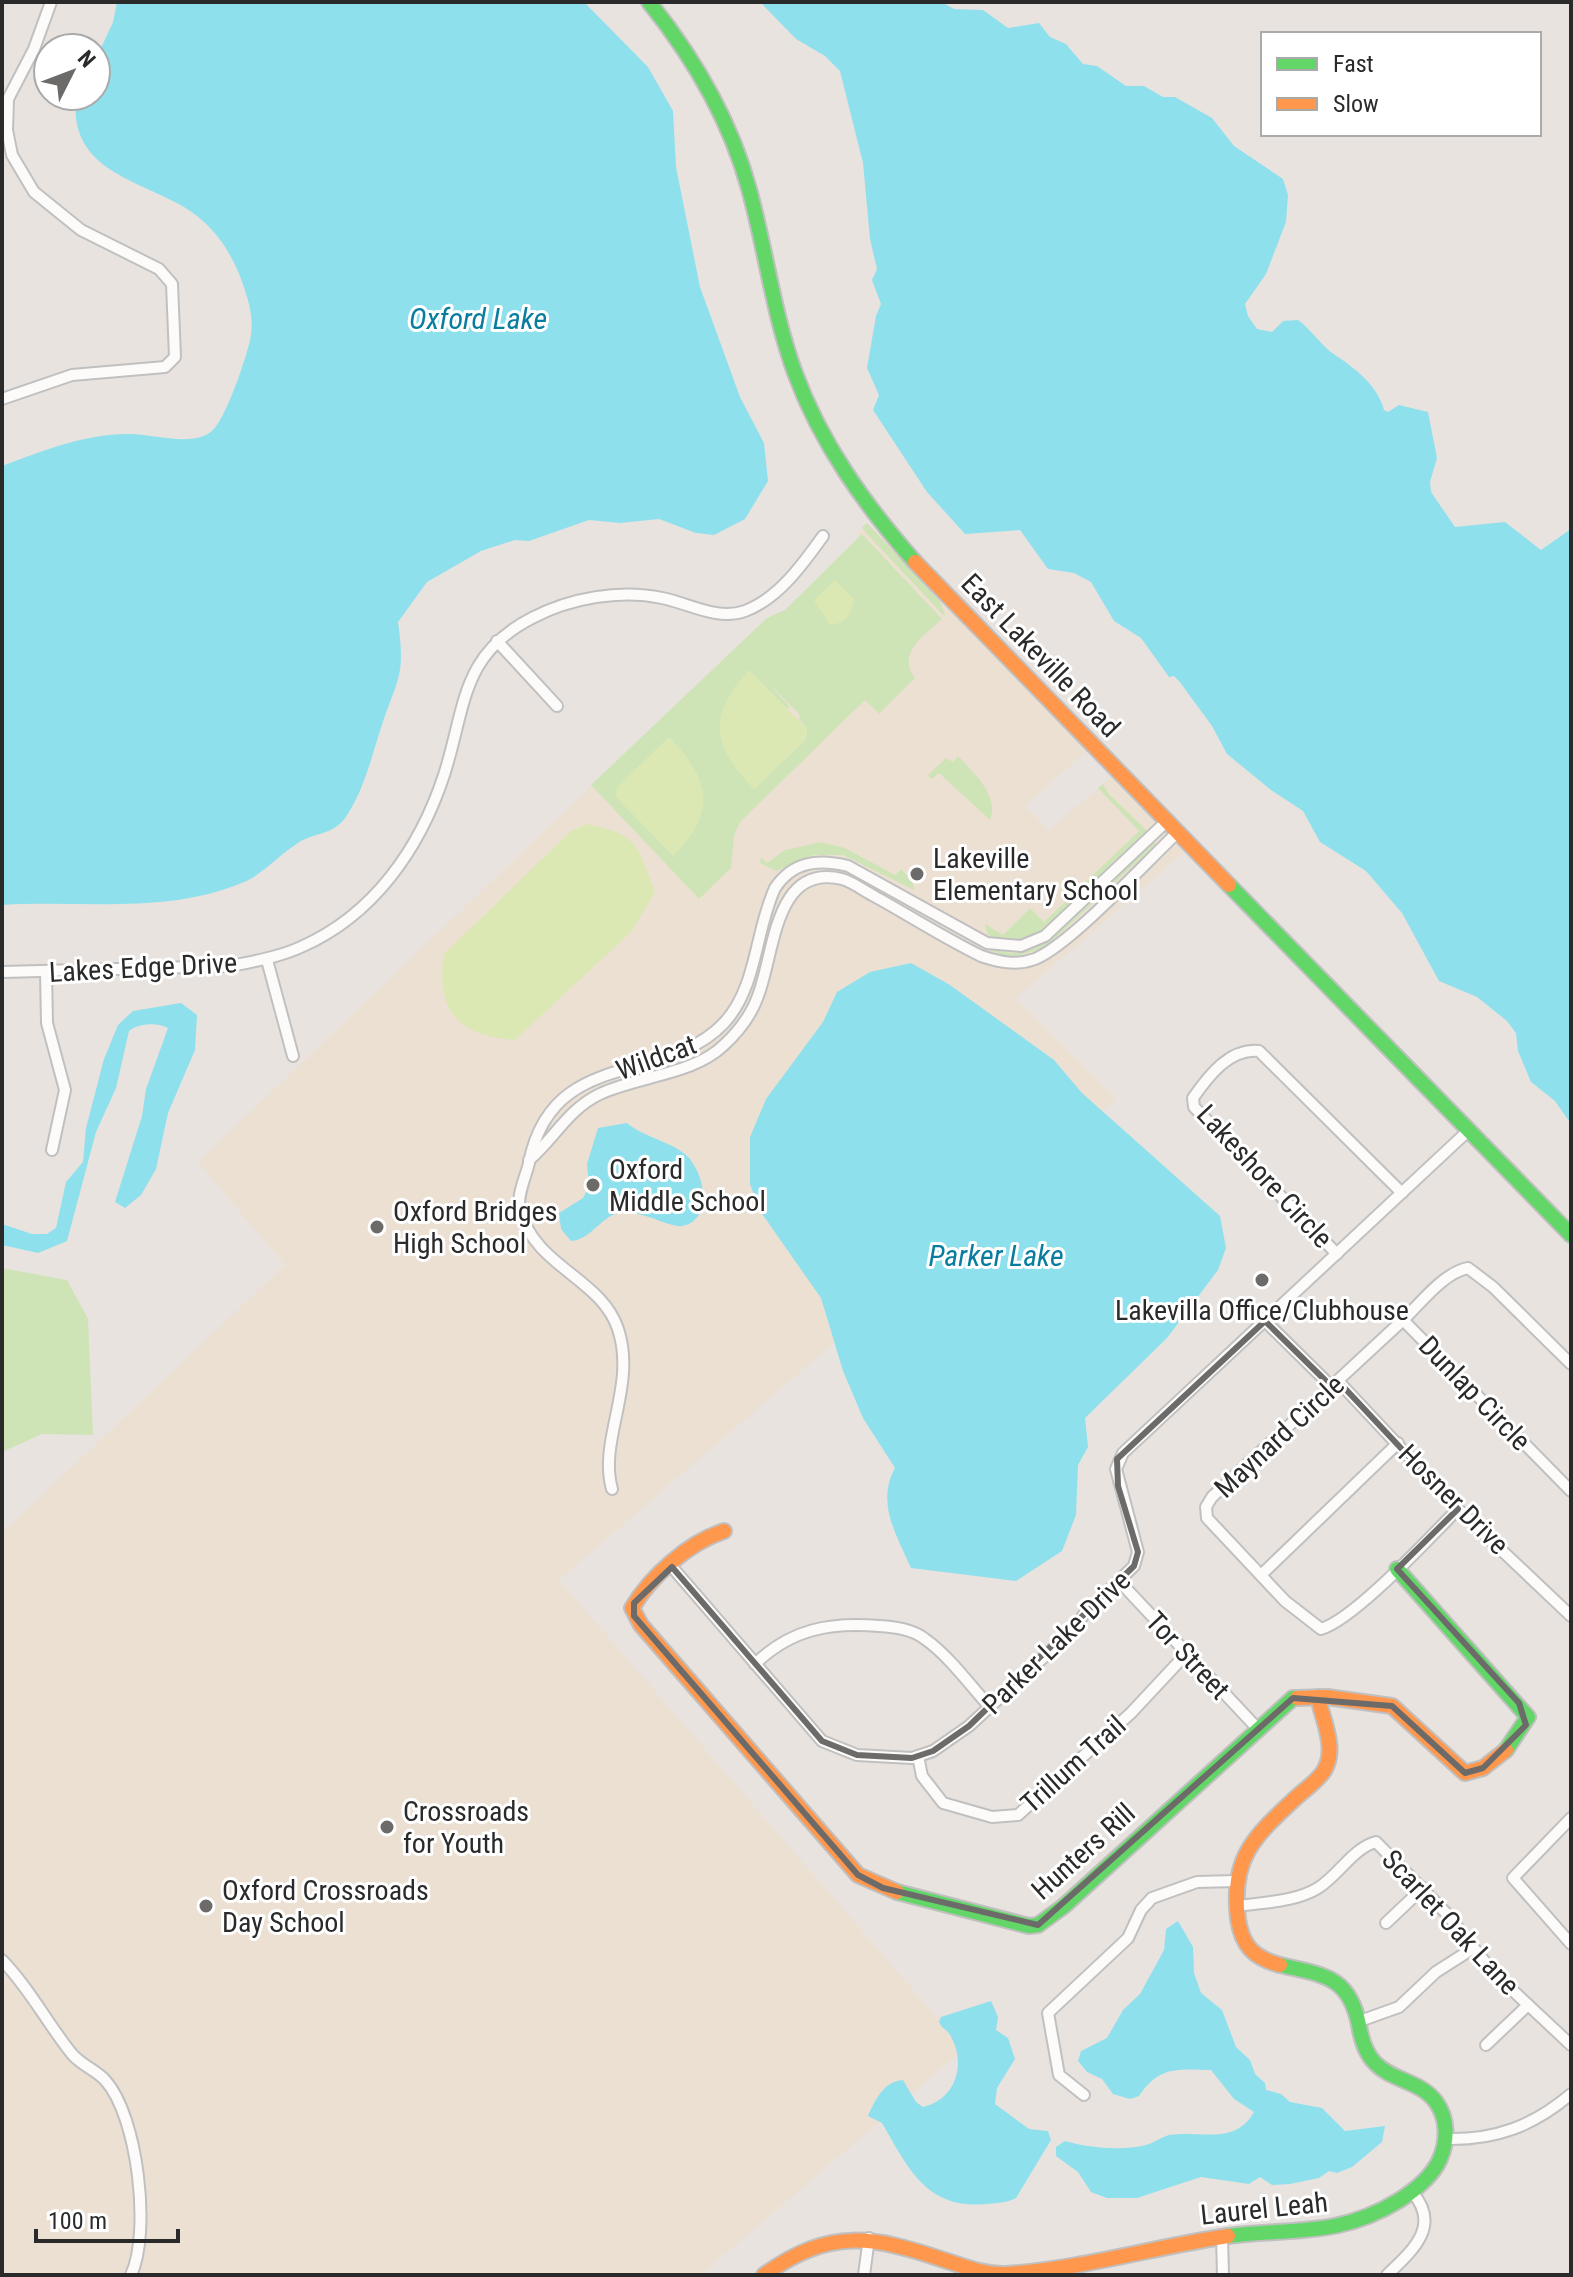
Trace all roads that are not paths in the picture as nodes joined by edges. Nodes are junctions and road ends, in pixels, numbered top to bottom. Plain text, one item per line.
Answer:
1 (51, 2) edge
2 (649, 2) edge
3 (2, 399) edge
4 (823, 536) dead end
5 (497, 641) junction
6 (557, 706) dead end
7 (1172, 826) junction
8 (775, 888) junction
9 (789, 897) junction
10 (971, 935) junction
11 (966, 948) junction
12 (267, 960) junction
13 (2, 972) edge
14 (46, 972) junction
15 (293, 1056) dead end
16 (1469, 1130) junction
17 (52, 1150) dead end
18 (529, 1160) junction
19 (1402, 1193) junction
20 (1571, 1235) edge
21 (1337, 1254) junction
22 (1403, 1320) junction
23 (1265, 1321) junction
24 (1571, 1364) edge
25 (1335, 1384) junction
26 (1398, 1443) junction
27 (612, 1489) dead end
28 (1571, 1491) edge
29 (1458, 1509) junction
30 (724, 1531) dead end
31 (672, 1567) junction
32 (1397, 1569) junction
33 (1261, 1575) junction
34 (1120, 1582) junction
35 (1571, 1616) edge
36 (1187, 1653) junction
37 (755, 1664) junction
38 (1318, 1697) junction
39 (989, 1706) junction
40 (1257, 1728) junction
41 (918, 1756) junction
42 (1571, 1818) edge
43 (1236, 1881) junction
44 (1423, 1888) junction
45 (1239, 1906) junction
46 (1386, 1923) dead end
47 (1570, 1941) edge
48 (1472, 1949) junction
49 (2, 1960) edge
50 (1528, 2005) junction
51 (1360, 2021) junction
52 (1486, 2045) dead end
53 (1571, 2045) edge
54 (1571, 2094) edge
55 (1084, 2095) dead end
56 (1447, 2139) junction
57 (1412, 2192) junction
58 (1222, 2235) junction
59 (869, 2238) junction
60 (959, 2270) edge
61 (1048, 2272) edge
62 (131, 2275) edge
63 (764, 2275) edge
64 (864, 2275) edge
65 (1223, 2275) edge
66 (1387, 2275) edge

1 - 3 street
2 - 7 street, East Lakeville Road
4 - 5 street, Lakes Edge Drive
5 - 6 street
5 - 12 street, Lakes Edge Drive
7 - 10 street
7 - 11 street
7 - 16 street, East Lakeville Road
8 - 9 street
8 - 10 street
8 - 18 street, Wildcat
9 - 11 street
9 - 18 street, Wildcat
10 - 11 street
12 - 14 street, Lakes Edge Drive
12 - 15 street
13 - 14 street, Lakes Edge Drive
14 - 17 street
16 - 19 street, Parker Lake Drive
16 - 20 street, East Lakeville Road
18 - 27 street, Wildcat
19 - 21 street, Parker Lake Drive
19 - 21 street, Lakeshore Circle
21 - 23 street, Parker Lake Drive
22 - 24 street, Dunlap Circle
22 - 25 street, Maynard Circle
22 - 28 street, Dunlap Circle
23 - 25 street, Hosner Drive
23 - 34 street, Parker Lake Drive
25 - 26 street, Hosner Drive
25 - 33 street, Maynard Circle
26 - 29 street, Hosner Drive
26 - 33 street
29 - 32 street, Maynard Circle
29 - 35 street, Hosner Drive
30 - 31 street, Hunters Rill
31 - 37 street, Parker Lake Drive
31 - 40 street, Hunters Rill
32 - 33 street, Maynard Circle
32 - 38 street, Hunters Rill
34 - 36 street, Tor Street
34 - 39 street, Parker Lake Drive
36 - 40 street, Tor Street
36 - 41 street, Trillum Trail
37 - 39 street
37 - 41 street, Parker Lake Drive
38 - 40 street, Hunters Rill
38 - 43 street
39 - 41 street, Parker Lake Drive
42 - 47 street
43 - 45 street
43 - 55 street
44 - 45 street, Scarlet Oak Lane
44 - 46 street
44 - 48 street, Scarlet Oak Lane
45 - 51 street
48 - 50 street, Scarlet Oak Lane
48 - 51 street
49 - 62 street
50 - 52 street
50 - 53 street, Scarlet Oak Lane
51 - 56 street
54 - 56 street
56 - 57 street, Laurel Leah
57 - 58 street, Laurel Leah
57 - 66 street
58 - 61 street, Laurel Leah
58 - 65 street
59 - 60 street, Laurel Leah
59 - 63 street, Laurel Leah
59 - 64 street
60 - 61 street, Laurel Leah

